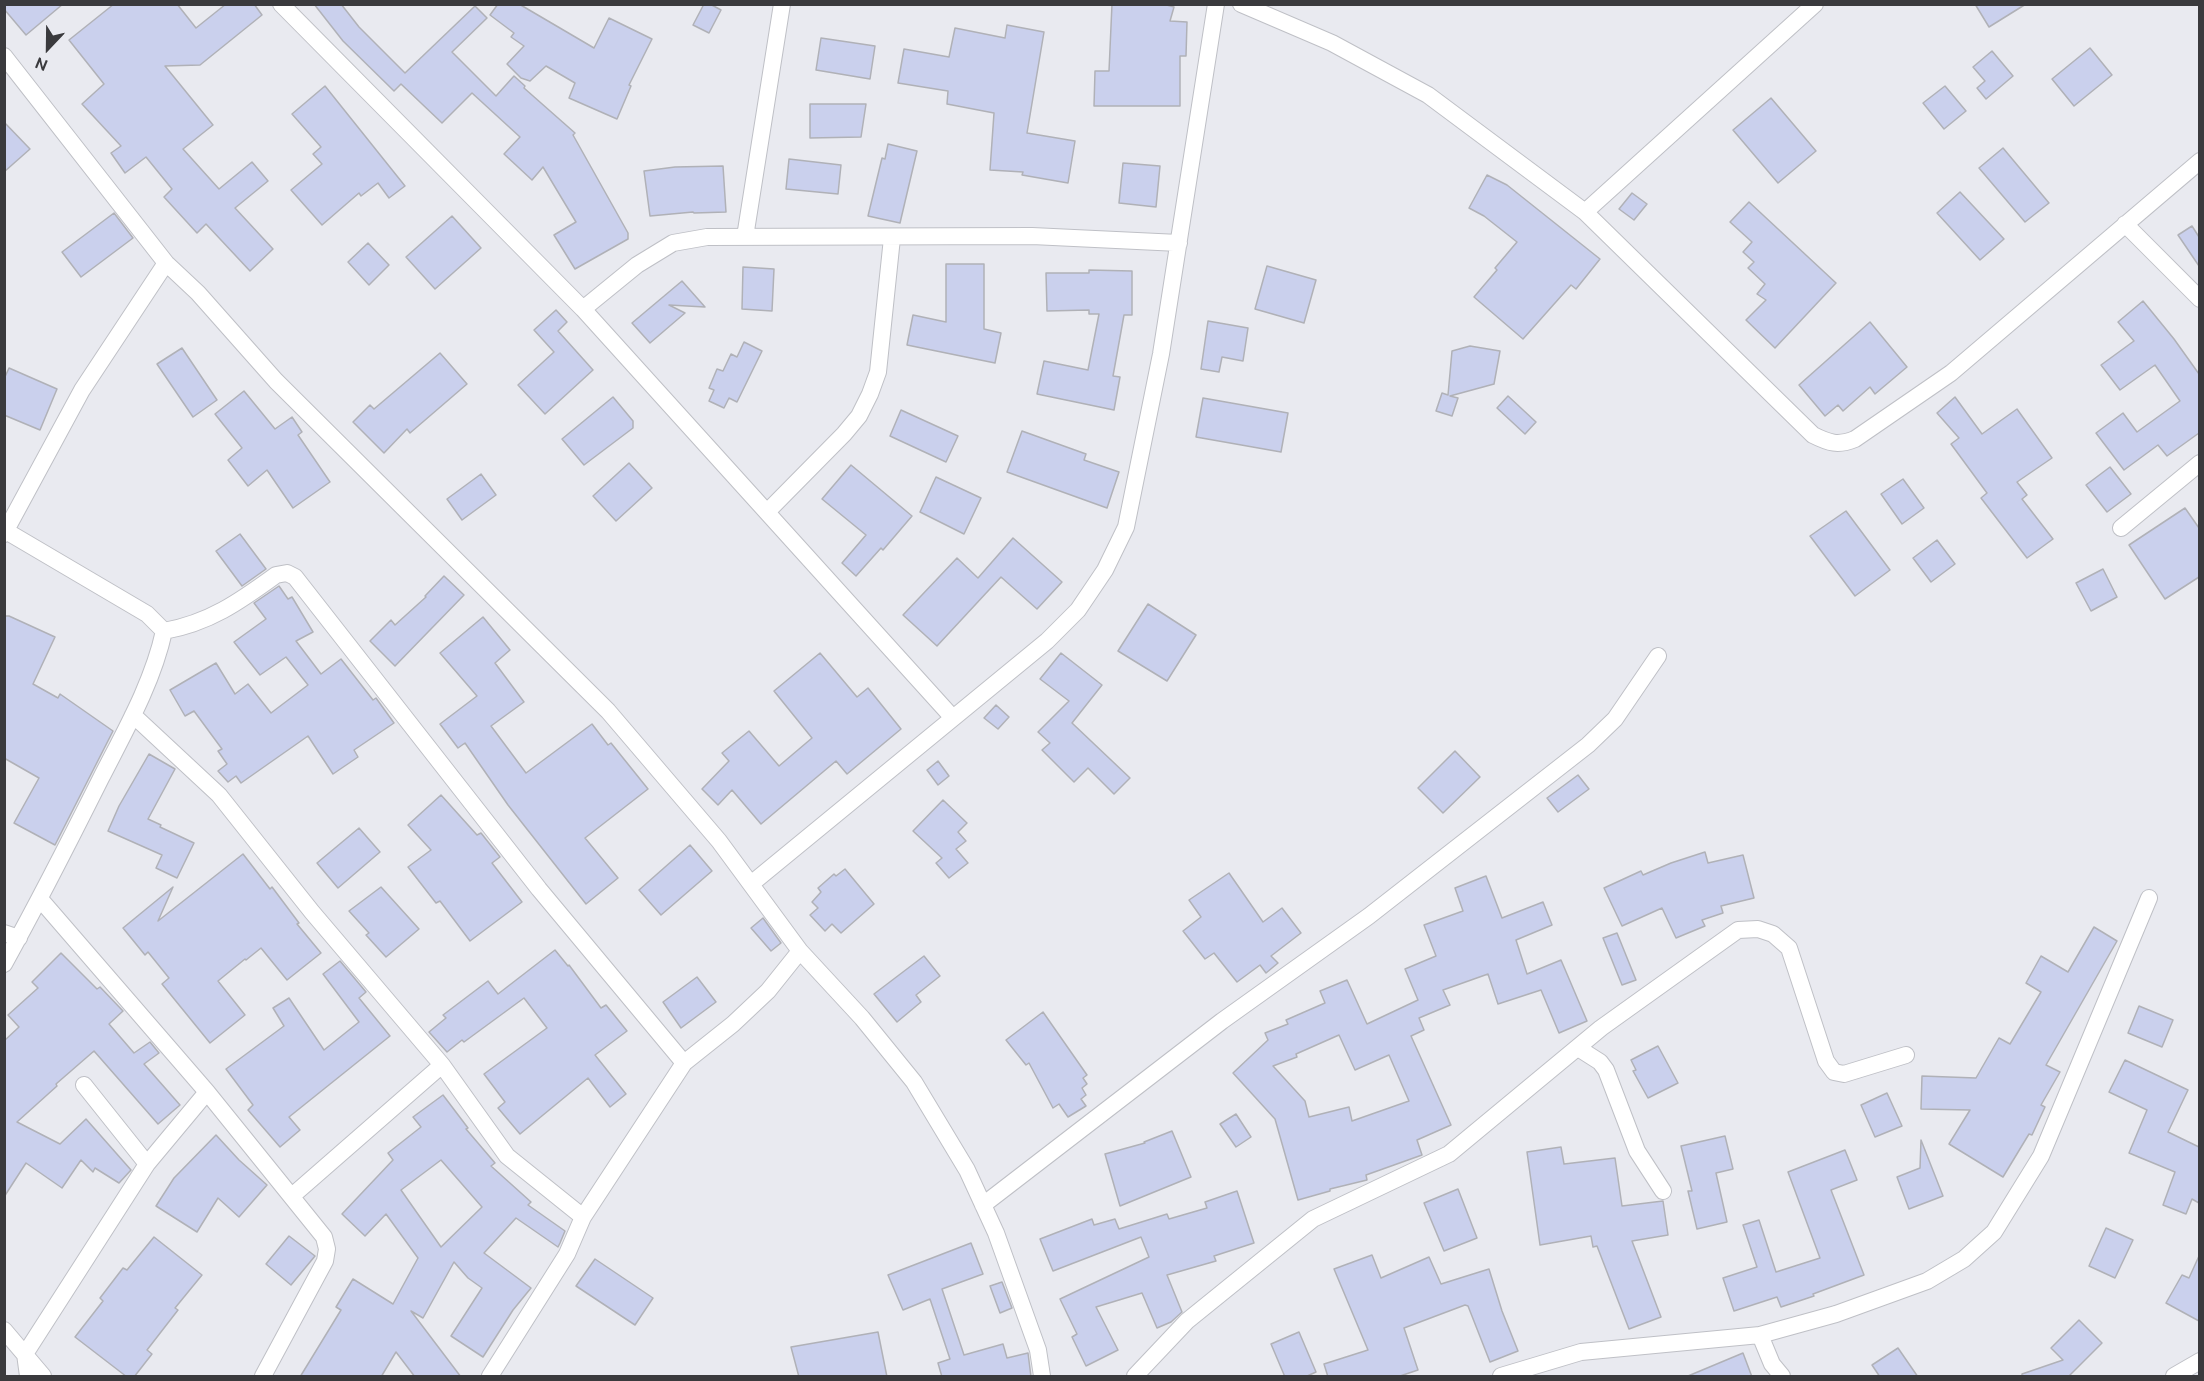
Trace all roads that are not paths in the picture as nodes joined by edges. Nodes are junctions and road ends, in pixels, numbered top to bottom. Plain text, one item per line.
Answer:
1 (281, 4) edge
2 (782, 4) edge
3 (1216, 4) edge
4 (1241, 4) edge
5 (1815, 4) edge
6 (4, 57) edge
7 (2199, 161) edge
8 (1586, 212) junction
9 (2125, 224) junction
10 (745, 237) junction
11 (892, 237) junction
12 (1179, 243) junction
13 (166, 263) junction
14 (2199, 299) edge
15 (584, 309) junction
16 (2199, 463) edge
17 (767, 512) junction
18 (2121, 528) dead end
19 (5, 533) edge
20 (164, 631) junction
21 (1658, 656) dead end
22 (133, 715) junction
23 (953, 718) junction
24 (751, 884) junction
25 (2149, 898) dead end
26 (40, 899) junction
27 (12, 936) edge
28 (800, 951) junction
29 (4, 964) edge
30 (1578, 1048) junction
31 (1906, 1055) dead end
32 (684, 1063) junction
33 (442, 1065) junction
34 (84, 1085) dead end
35 (207, 1092) junction
36 (147, 1164) junction
37 (1663, 1191) dead end
38 (292, 1196) junction
39 (983, 1205) junction
40 (583, 1217) junction
41 (4, 1330) edge
42 (1760, 1335) junction
43 (25, 1354) junction
44 (2199, 1361) edge
45 (28, 1377) edge
46 (44, 1377) edge
47 (263, 1377) edge
48 (490, 1377) edge
49 (1042, 1377) edge
50 (1136, 1377) edge
51 (1501, 1377) edge
52 (1782, 1377) edge
53 (2174, 1377) edge

1 - 15 street
2 - 10 street
3 - 12 street
4 - 8 street
5 - 8 street
6 - 13 street
7 - 9 street
8 - 9 street
9 - 14 street
10 - 11 street
10 - 15 street
11 - 12 street
11 - 17 street
12 - 23 street
13 - 19 street
13 - 24 street
15 - 17 street
16 - 18 street
17 - 23 street
19 - 20 street
20 - 22 street
20 - 32 street
21 - 39 street
22 - 26 street
22 - 33 street
23 - 24 street
24 - 28 street
25 - 42 street
26 - 27 street
26 - 35 street
27 - 29 street
28 - 32 street
28 - 39 street
30 - 31 street
30 - 37 street
30 - 50 street
32 - 40 street
33 - 38 street
33 - 40 street
34 - 36 street
35 - 36 street
35 - 38 street
36 - 43 street
38 - 47 street
39 - 49 street
40 - 48 street
41 - 43 street
42 - 51 street
42 - 52 street
43 - 45 street
43 - 46 street
44 - 53 street

